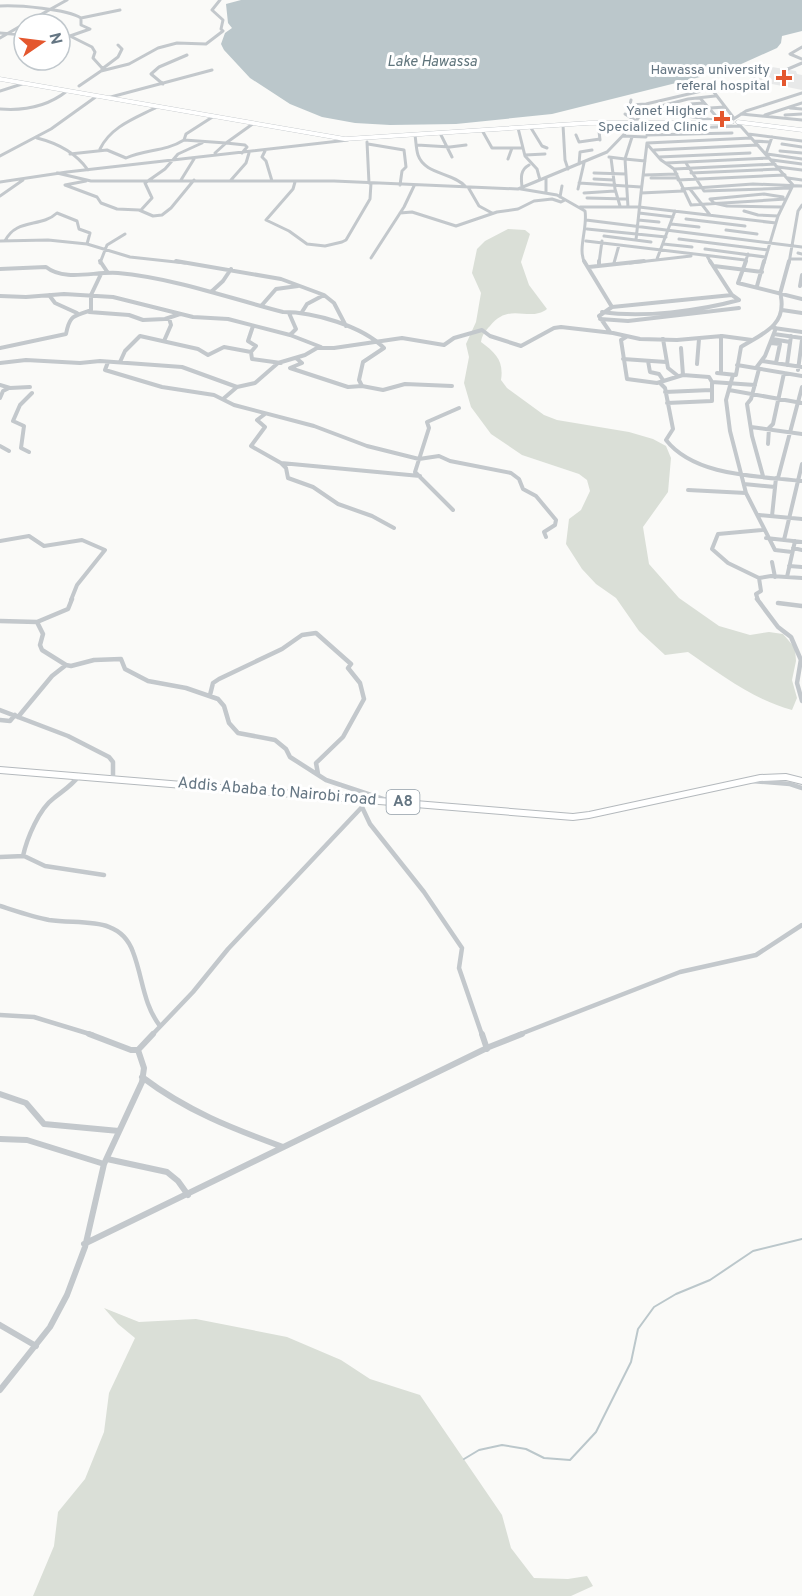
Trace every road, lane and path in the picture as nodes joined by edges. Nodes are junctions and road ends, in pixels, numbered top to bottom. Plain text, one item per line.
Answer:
1 (66, 0) edge
2 (220, 0) edge
3 (0, 6) edge
4 (120, 10) dead end
5 (48, 11) junction
6 (81, 18) junction
7 (12, 32) edge
8 (0, 33) edge
9 (8, 34) junction
10 (12, 34) edge
11 (0, 38) edge
12 (118, 45) dead end
13 (802, 47) edge
14 (187, 55) dead end
15 (802, 61) edge
16 (788, 69) dead end
17 (102, 70) junction
18 (213, 70) dead end
19 (0, 79) edge
20 (22, 84) junction
21 (163, 84) junction
22 (79, 86) dead end
23 (0, 91) edge
24 (67, 91) junction
25 (802, 94) edge
26 (96, 96) junction
27 (716, 96) junction
28 (795, 97) junction
29 (107, 98) junction
30 (700, 98) junction
31 (631, 100) dead end
32 (802, 102) edge
33 (704, 103) junction
34 (774, 104) junction
35 (661, 106) dead end
36 (157, 107) junction
37 (725, 107) junction
38 (788, 108) junction
39 (631, 109) dead end
40 (645, 109) dead end
41 (693, 109) junction
42 (702, 109) junction
43 (710, 109) junction
44 (802, 109) edge
45 (0, 110) edge
46 (781, 110) junction
47 (663, 112) junction
48 (772, 113) junction
49 (625, 114) dead end
50 (647, 115) dead end
51 (684, 115) junction
52 (715, 115) dead end
53 (214, 116) junction
54 (640, 116) junction
55 (763, 116) junction
56 (670, 118) dead end
57 (706, 118) junction
58 (770, 119) dead end
59 (736, 120) junction
60 (802, 120) edge
61 (720, 121) junction
62 (598, 122) junction
63 (635, 122) junction
64 (254, 123) junction
65 (648, 123) junction
66 (698, 123) junction
67 (752, 124) junction
68 (764, 125) junction
69 (563, 126) junction
70 (727, 127) junction
71 (531, 128) junction
72 (518, 129) junction
73 (666, 129) dead end
74 (690, 129) junction
75 (702, 129) junction
76 (801, 129) edge
77 (483, 132) junction
78 (732, 133) junction
79 (693, 134) junction
80 (704, 134) junction
81 (441, 135) junction
82 (576, 135) dead end
83 (416, 136) junction
84 (623, 136) junction
85 (760, 136) junction
86 (632, 137) junction
87 (646, 137) junction
88 (750, 137) junction
89 (772, 137) junction
90 (37, 138) junction
91 (349, 138) junction
92 (366, 138) junction
93 (738, 139) junction
94 (784, 139) junction
95 (184, 140) junction
96 (698, 141) junction
97 (709, 141) junction
98 (802, 141) edge
99 (204, 142) junction
100 (662, 142) junction
101 (770, 142) junction
102 (226, 143) junction
103 (647, 143) junction
104 (368, 144) junction
105 (782, 144) junction
106 (417, 145) junction
107 (758, 145) junction
108 (466, 146) dead end
109 (744, 146) junction
110 (794, 146) junction
111 (446, 147) junction
112 (802, 147) edge
113 (512, 148) junction
114 (521, 148) junction
115 (547, 148) dead end
116 (713, 148) junction
117 (100, 149) junction
118 (592, 150) dead end
119 (654, 150) junction
120 (668, 150) junction
121 (265, 151) junction
122 (780, 151) junction
123 (793, 152) junction
124 (215, 153) dead end
125 (249, 153) junction
126 (605, 153) junction
127 (750, 153) junction
128 (802, 153) edge
129 (70, 154) junction
130 (242, 154) junction
131 (545, 154) dead end
132 (525, 155) junction
133 (716, 155) junction
134 (0, 156) edge
135 (674, 156) junction
136 (778, 156) junction
137 (452, 157) dead end
138 (659, 157) junction
139 (768, 157) junction
140 (611, 158) junction
141 (194, 159) junction
142 (508, 159) dead end
143 (625, 159) junction
144 (756, 159) junction
145 (802, 159) edge
146 (645, 161) junction
147 (170, 162) junction
148 (584, 162) junction
149 (720, 162) junction
150 (666, 163) junction
151 (686, 163) junction
152 (579, 164) junction
153 (802, 164) edge
154 (529, 165) junction
155 (762, 165) junction
156 (595, 166) dead end
157 (709, 167) junction
158 (777, 167) junction
159 (688, 168) junction
160 (568, 169) junction
161 (674, 169) junction
162 (723, 169) junction
163 (88, 170) junction
164 (768, 170) junction
165 (802, 171) edge
166 (711, 172) junction
167 (57, 173) junction
168 (594, 173) junction
169 (692, 173) junction
170 (614, 174) junction
171 (626, 174) junction
172 (644, 175) junction
173 (785, 175) junction
174 (651, 176) junction
175 (772, 176) junction
176 (677, 177) junction
177 (546, 178) junction
178 (657, 178) junction
179 (664, 178) junction
180 (671, 178) junction
181 (727, 178) junction
182 (788, 178) junction
183 (25, 179) junction
184 (594, 179) junction
185 (696, 179) junction
186 (148, 180) junction
187 (181, 180) junction
188 (194, 180) junction
189 (231, 180) junction
190 (272, 180) junction
191 (540, 180) junction
192 (614, 180) junction
193 (801, 180) edge
194 (91, 181) junction
195 (0, 182) edge
196 (295, 182) junction
197 (370, 183) junction
198 (579, 183) junction
199 (594, 184) junction
200 (400, 185) junction
201 (614, 185) junction
202 (731, 185) junction
203 (414, 186) junction
204 (561, 186) dead end
205 (624, 186) junction
206 (777, 186) junction
207 (792, 186) junction
208 (802, 186) edge
209 (467, 187) junction
210 (641, 187) junction
211 (520, 188) junction
212 (578, 189) dead end
213 (690, 189) junction
214 (703, 189) junction
215 (683, 190) junction
216 (733, 190) junction
217 (615, 191) junction
218 (669, 191) junction
219 (676, 191) junction
220 (656, 192) junction
221 (662, 192) junction
222 (546, 193) junction
223 (584, 193) dead end
224 (641, 193) junction
225 (0, 196) edge
226 (736, 196) junction
227 (560, 197) junction
228 (587, 198) dead end
229 (786, 198) junction
230 (616, 199) junction
231 (627, 199) junction
232 (710, 199) junction
233 (566, 200) junction
234 (714, 203) junction
235 (702, 204) junction
236 (691, 205) junction
237 (802, 205) edge
238 (620, 206) junction
239 (580, 207) junction
240 (628, 207) junction
241 (639, 207) junction
242 (782, 207) junction
243 (141, 210) junction
244 (675, 211) junction
245 (744, 211) dead end
246 (688, 212) junction
247 (400, 213) junction
248 (492, 213) junction
249 (639, 213) junction
250 (695, 213) junction
251 (710, 215) junction
252 (661, 216) junction
253 (717, 216) junction
254 (778, 216) junction
255 (673, 217) junction
256 (686, 219) junction
257 (586, 220) junction
258 (638, 220) junction
259 (748, 220) junction
260 (701, 221) junction
261 (760, 221) junction
262 (659, 222) junction
263 (612, 223) junction
264 (714, 223) junction
265 (776, 223) junction
266 (670, 224) junction
267 (728, 224) junction
268 (684, 225) junction
269 (637, 226) junction
270 (746, 226) junction
271 (699, 227) junction
272 (587, 229) junction
273 (655, 229) junction
274 (608, 230) junction
275 (668, 230) junction
276 (726, 230) junction
277 (682, 232) junction
278 (744, 232) junction
279 (124, 234) dead end
280 (637, 234) junction
281 (697, 234) junction
282 (757, 234) junction
283 (604, 236) junction
284 (653, 236) junction
285 (710, 236) junction
286 (666, 237) junction
287 (723, 237) junction
288 (679, 239) junction
289 (739, 239) junction
290 (636, 240) junction
291 (0, 241) edge
292 (5, 241) junction
293 (586, 241) junction
294 (695, 241) junction
295 (755, 241) junction
296 (651, 242) junction
297 (602, 243) junction
298 (707, 243) junction
299 (770, 243) junction
300 (87, 244) junction
301 (663, 244) junction
302 (619, 245) junction
303 (677, 245) junction
304 (737, 246) junction
305 (792, 246) junction
306 (692, 247) junction
307 (802, 247) edge
308 (103, 248) junction
309 (649, 249) junction
310 (705, 249) junction
311 (660, 250) junction
312 (768, 250) junction
313 (735, 252) junction
314 (690, 254) junction
315 (748, 254) junction
316 (703, 255) junction
317 (765, 257) junction
318 (371, 258) dead end
319 (657, 259) junction
320 (790, 259) junction
321 (802, 259) edge
322 (745, 260) junction
323 (614, 263) junction
324 (599, 265) junction
325 (714, 266) junction
326 (589, 267) junction
327 (0, 269) edge
328 (231, 269) junction
329 (743, 269) junction
330 (762, 272) junction
331 (108, 273) junction
332 (101, 274) junction
333 (802, 275) edge
334 (724, 282) junction
335 (738, 284) junction
336 (298, 286) junction
337 (758, 286) junction
338 (800, 286) dead end
339 (211, 292) junction
340 (49, 295) junction
341 (91, 295) junction
342 (324, 295) junction
343 (732, 295) junction
344 (780, 295) junction
345 (0, 296) edge
346 (802, 299) edge
347 (262, 305) junction
348 (612, 308) junction
349 (739, 308) dead end
350 (782, 310) junction
351 (89, 312) junction
352 (302, 312) junction
353 (602, 312) junction
354 (77, 313) junction
355 (802, 313) edge
356 (182, 314) junction
357 (289, 314) junction
358 (170, 318) junction
359 (600, 319) junction
360 (253, 326) junction
361 (348, 328) junction
362 (774, 328) junction
363 (802, 332) edge
364 (613, 333) junction
365 (774, 334) junction
366 (290, 335) junction
367 (721, 336) junction
368 (791, 336) junction
369 (626, 337) junction
370 (663, 339) junction
371 (699, 339) junction
372 (752, 340) junction
373 (802, 340) edge
374 (164, 341) junction
375 (378, 341) junction
376 (771, 341) junction
377 (790, 342) junction
378 (321, 347) junction
379 (0, 348) edge
380 (681, 348) dead end
381 (789, 348) junction
382 (801, 351) edge
383 (251, 352) junction
384 (296, 358) junction
385 (623, 359) junction
386 (648, 361) junction
387 (762, 361) junction
388 (108, 362) junction
389 (120, 362) junction
390 (666, 362) junction
391 (0, 363) edge
392 (281, 363) junction
393 (776, 363) junction
394 (697, 364) dead end
395 (737, 365) junction
396 (787, 365) junction
397 (801, 367) edge
398 (758, 368) junction
399 (784, 373) junction
400 (683, 375) junction
401 (733, 375) junction
402 (797, 375) junction
403 (678, 376) junction
404 (802, 376) edge
405 (662, 381) junction
406 (712, 381) junction
407 (730, 384) junction
408 (0, 385) edge
409 (755, 385) junction
410 (362, 386) junction
411 (453, 386) dead end
412 (30, 387) dead end
413 (237, 387) junction
414 (802, 387) edge
415 (9, 388) junction
416 (711, 390) junction
417 (729, 390) junction
418 (665, 392) junction
419 (752, 392) junction
420 (32, 393) dead end
421 (778, 397) junction
422 (0, 398) edge
423 (223, 399) junction
424 (800, 403) edge
425 (668, 404) junction
426 (459, 408) dead end
427 (265, 414) junction
428 (751, 427) junction
429 (769, 429) junction
430 (790, 432) junction
431 (802, 435) edge
432 (768, 444) dead end
433 (0, 446) edge
434 (9, 451) dead end
435 (29, 452) dead end
436 (419, 459) junction
437 (281, 463) junction
438 (802, 464) edge
439 (742, 473) junction
440 (420, 476) junction
441 (763, 476) junction
442 (777, 478) junction
443 (800, 481) edge
444 (744, 484) junction
445 (775, 487) junction
446 (688, 490) dead end
447 (746, 493) junction
448 (453, 510) dead end
449 (759, 515) junction
450 (772, 516) junction
451 (787, 517) junction
452 (802, 519) edge
453 (394, 528) dead end
454 (762, 530) junction
455 (546, 537) dead end
456 (766, 538) junction
457 (784, 540) junction
458 (0, 541) edge
459 (795, 541) junction
460 (802, 542) edge
461 (792, 550) junction
462 (802, 550) edge
463 (774, 566) dead end
464 (789, 566) junction
465 (802, 567) edge
466 (775, 577) junction
467 (787, 577) junction
468 (759, 578) junction
469 (802, 578) edge
470 (778, 603) dead end
471 (802, 606) edge
472 (0, 621) edge
473 (37, 622) junction
474 (802, 658) edge
475 (66, 665) junction
476 (210, 695) junction
477 (802, 701) edge
478 (0, 710) edge
479 (17, 716) junction
480 (0, 720) edge
481 (0, 770) edge
482 (318, 774) junction
483 (80, 776) junction
484 (113, 779) junction
485 (748, 780) junction
486 (802, 781) edge
487 (802, 788) edge
488 (392, 802) junction
489 (363, 803) junction
490 (23, 856) junction
491 (0, 857) edge
492 (104, 875) dead end
493 (0, 906) edge
494 (802, 925) edge
495 (0, 1015) edge
496 (160, 1026) junction
497 (487, 1049) junction
498 (138, 1050) junction
499 (142, 1077) junction
500 (0, 1094) edge
501 (118, 1131) junction
502 (0, 1139) edge
503 (283, 1147) junction
504 (105, 1161) junction
505 (188, 1195) junction
506 (84, 1244) junction
507 (0, 1325) edge
508 (36, 1346) junction
509 (0, 1390) edge

1 - 5 street
2 - 17 street
3 - 5 street
4 - 6 street
5 - 6 street
6 - 17 street
7 - 9 street
8 - 9 street
9 - 10 street
9 - 11 street
12 - 17 street
13 - 15 street
14 - 21 street
15 - 16 street
17 - 22 street
18 - 21 street
19 - 20 main road
19 - 24 main road
20 - 23 street
20 - 24 main road
21 - 29 street
24 - 26 main road
24 - 45 street
25 - 28 street
25 - 59 street
26 - 29 main road
26 - 90 street
27 - 30 street
27 - 31 street
27 - 37 street
28 - 32 street
28 - 34 street
29 - 36 main road
29 - 53 main road
30 - 33 street
30 - 35 street
32 - 38 street
33 - 41 street
33 - 43 street
34 - 46 street
34 - 59 street
36 - 53 main road
36 - 117 street
37 - 43 street
37 - 59 street
38 - 44 street
38 - 46 street
39 - 54 street
40 - 54 street
41 - 42 street
41 - 47 street
42 - 43 street
42 - 57 street
43 - 52 street
46 - 48 street
47 - 50 street
47 - 51 street
48 - 55 street
48 - 60 street
49 - 63 street
51 - 56 street
51 - 57 street
53 - 64 main road
53 - 91 main road
53 - 95 street
54 - 63 street
55 - 59 street
55 - 60 street
57 - 61 street
58 - 60 street
59 - 61 main road
59 - 67 main road
59 - 70 street
59 - 76 main road
59 - 88 street
60 - 76 street
61 - 65 main road
61 - 66 main road
62 - 63 main road
62 - 69 main road
62 - 72 main road
62 - 82 street
63 - 65 main road
63 - 84 street
64 - 91 main road
64 - 102 street
65 - 66 main road
66 - 75 street
67 - 68 main road
67 - 88 street
68 - 76 main road
68 - 85 street
69 - 71 main road
69 - 160 street
70 - 75 street
70 - 78 street
71 - 72 main road
71 - 115 street
72 - 77 main road
72 - 83 main road
72 - 114 street
73 - 74 street
74 - 75 street
74 - 79 street
77 - 81 main road
77 - 113 street
78 - 80 street
78 - 93 street
79 - 80 street
79 - 87 street
79 - 96 street
80 - 97 street
81 - 83 main road
81 - 111 street
83 - 92 main road
83 - 106 street
84 - 86 street
84 - 126 street
85 - 88 street
85 - 89 street
86 - 87 street
86 - 143 street
87 - 103 street
88 - 93 street
88 - 101 street
88 - 107 street
89 - 94 street
89 - 101 street
90 - 129 street
90 - 134 street
91 - 92 main road
91 - 121 street
92 - 104 street
93 - 97 street
94 - 98 street
94 - 105 street
95 - 99 street
95 - 117 street
96 - 97 street
96 - 100 street
97 - 116 street
99 - 102 street
99 - 147 street
100 - 103 street
100 - 120 street
101 - 139 street
102 - 124 street
102 - 130 street
103 - 119 street
103 - 146 street
104 - 197 street
104 - 200 street
105 - 110 street
105 - 122 street
106 - 111 street
106 - 209 street
107 - 109 street
107 - 139 street
108 - 111 street
109 - 116 street
109 - 127 street
110 - 112 street
110 - 123 street
111 - 137 street
113 - 114 street
113 - 142 street
114 - 132 street
116 - 120 street
116 - 133 street
117 - 129 street
118 - 152 street
119 - 120 street
119 - 138 street
120 - 135 street
121 - 125 street
121 - 190 street
122 - 123 street
122 - 136 street
123 - 128 street
125 - 130 street
125 - 189 street
126 - 140 street
126 - 148 street
127 - 133 street
127 - 144 street
129 - 163 street
130 - 141 street
131 - 132 street
132 - 154 street
133 - 135 street
133 - 149 street
135 - 138 street
136 - 139 street
136 - 145 street
138 - 150 street
139 - 144 street
139 - 153 street
139 - 158 street
140 - 143 street
140 - 170 street
141 - 147 street
141 - 187 street
143 - 146 street
143 - 171 street
144 - 149 street
144 - 155 street
146 - 172 street
147 - 163 street
147 - 186 street
148 - 152 street
148 - 198 street
149 - 151 street
149 - 162 street
150 - 151 street
150 - 161 street
151 - 159 street
152 - 160 street
154 - 191 street
154 - 211 street
155 - 158 street
155 - 162 street
155 - 164 street
156 - 168 street
157 - 159 street
157 - 162 street
157 - 166 street
158 - 164 street
158 - 165 street
158 - 173 street
159 - 161 street
159 - 169 street
160 - 177 street
161 - 176 street
162 - 164 street
162 - 166 street
162 - 181 street
163 - 167 street
164 - 175 street
165 - 193 street
166 - 169 street
167 - 183 street
167 - 194 street
168 - 170 street
168 - 184 street
169 - 185 street
170 - 171 street
170 - 192 street
171 - 205 street
172 - 174 street
172 - 210 street
173 - 175 street
173 - 182 street
174 - 176 street
174 - 178 street
174 - 220 street
175 - 181 street
175 - 206 street
176 - 180 street
176 - 185 street
176 - 215 street
177 - 191 street
177 - 222 street
178 - 179 street
178 - 221 street
179 - 180 street
179 - 218 street
180 - 219 street
181 - 185 street
181 - 202 street
182 - 193 street
182 - 207 street
183 - 195 street
183 - 225 street
184 - 192 street
184 - 199 street
185 - 214 street
186 - 187 street
186 - 194 street
186 - 243 street
187 - 188 street
188 - 189 street
188 - 243 street
189 - 190 street
190 - 196 street
191 - 211 street
192 - 201 street
194 - 243 street
196 - 197 street
196 - 197 street
197 - 200 street
198 - 199 street
198 - 212 street
199 - 201 street
200 - 203 street
201 - 205 street
201 - 217 street
202 - 206 street
202 - 214 street
202 - 216 street
203 - 209 street
203 - 247 street
204 - 227 street
205 - 210 street
205 - 231 street
206 - 207 street
206 - 216 street
207 - 208 street
207 - 229 street
209 - 211 street
209 - 248 street
210 - 224 street
211 - 222 street
213 - 214 street
213 - 215 street
213 - 235 street
214 - 216 street
214 - 232 street
215 - 219 street
215 - 236 street
216 - 226 street
217 - 223 street
217 - 230 street
218 - 219 street
218 - 221 street
220 - 221 street
220 - 224 street
222 - 227 street
224 - 241 street
226 - 229 street
226 - 232 street
227 - 233 street
228 - 230 street
229 - 234 street
229 - 242 street
230 - 231 street
230 - 238 street
231 - 240 street
232 - 234 street
233 - 239 street
233 - 248 street
234 - 235 street
234 - 242 street
235 - 236 street
235 - 251 street
236 - 250 street
237 - 305 street
238 - 239 street
238 - 240 street
239 - 257 street
240 - 241 street
241 - 244 street
241 - 249 street
242 - 254 street
244 - 246 street
244 - 255 street
245 - 254 street
246 - 250 street
246 - 256 street
247 - 248 street
247 - 318 street
249 - 252 street
249 - 258 street
250 - 251 street
251 - 253 street
252 - 255 street
252 - 262 street
253 - 259 street
253 - 264 street
254 - 265 street
255 - 266 street
256 - 260 street
256 - 268 street
257 - 263 street
257 - 272 street
258 - 262 street
258 - 269 street
259 - 261 street
259 - 270 street
260 - 264 street
260 - 271 street
261 - 265 street
261 - 282 street
262 - 273 street
263 - 269 street
263 - 274 street
264 - 267 street
264 - 285 street
265 - 299 street
266 - 268 street
266 - 275 street
267 - 270 street
267 - 276 street
268 - 271 street
269 - 273 street
269 - 280 street
270 - 278 street
271 - 281 street
272 - 274 street
272 - 293 street
273 - 275 street
274 - 280 street
274 - 283 street
275 - 277 street
275 - 286 street
276 - 278 street
276 - 287 street
277 - 281 street
277 - 288 street
278 - 282 street
279 - 308 street
280 - 284 street
280 - 290 street
281 - 285 street
282 - 295 street
283 - 290 street
283 - 297 street
284 - 286 street
284 - 296 street
285 - 287 street
285 - 298 street
286 - 301 street
287 - 289 street
288 - 294 street
288 - 303 street
289 - 295 street
289 - 304 street
290 - 296 street
291 - 292 street
292 - 300 street
292 - 300 street
293 - 297 street
293 - 326 street
294 - 298 street
294 - 306 street
295 - 299 street
296 - 309 street
297 - 302 street
297 - 324 street
298 - 304 street
298 - 310 street
299 - 305 street
299 - 312 street
300 - 308 street
301 - 303 street
301 - 311 street
302 - 309 street
302 - 323 street
303 - 306 street
304 - 312 street
304 - 313 street
305 - 307 street
305 - 320 street
306 - 314 street
308 - 328 street
308 - 331 street
309 - 311 street
310 - 313 street
310 - 316 street
311 - 314 street
311 - 319 street
312 - 317 street
313 - 315 street
314 - 316 street
315 - 317 street
315 - 322 street
316 - 319 street
316 - 322 street
316 - 325 street
317 - 330 street
319 - 323 street
320 - 321 street
320 - 344 street
322 - 329 street
323 - 324 street
324 - 326 street
325 - 329 street
325 - 334 street
326 - 348 street
327 - 332 street
328 - 336 street
328 - 339 street
329 - 330 street
329 - 335 street
330 - 337 street
331 - 332 street
331 - 339 street
332 - 341 street
333 - 338 street
334 - 335 street
334 - 343 street
335 - 337 street
336 - 342 street
336 - 347 street
337 - 344 street
339 - 347 street
340 - 341 street
340 - 345 street
340 - 354 street
341 - 351 street
341 - 356 street
342 - 352 street
342 - 361 street
343 - 348 street
343 - 353 street
344 - 346 street
344 - 350 street
347 - 357 street
348 - 353 street
349 - 359 street
350 - 355 street
350 - 362 street
351 - 354 street
351 - 358 street
352 - 357 street
352 - 361 street
353 - 359 street
354 - 379 street
356 - 358 street
356 - 360 street
357 - 366 street
358 - 374 street
359 - 364 street
360 - 366 street
360 - 383 street
361 - 375 street
362 - 363 street
362 - 365 street
362 - 372 street
364 - 369 street
364 - 375 street
365 - 368 street
365 - 376 street
366 - 378 street
367 - 371 street
367 - 372 street
367 - 401 street
368 - 373 street
368 - 377 street
369 - 370 street
369 - 385 street
370 - 371 street
370 - 390 street
371 - 394 street
372 - 395 street
373 - 382 street
374 - 383 street
374 - 389 street
375 - 378 street
375 - 410 street
376 - 377 street
376 - 387 street
376 - 393 street
377 - 381 street
378 - 384 street
380 - 400 street
381 - 382 street
381 - 396 street
382 - 397 street
383 - 392 street
384 - 392 street
384 - 410 street
385 - 386 street
385 - 405 street
386 - 390 street
386 - 405 street
387 - 393 street
387 - 398 street
388 - 389 street
388 - 391 street
388 - 423 street
389 - 413 street
390 - 403 street
392 - 413 street
393 - 396 street
395 - 398 street
395 - 401 street
396 - 397 street
397 - 402 street
398 - 399 street
398 - 409 street
399 - 402 street
399 - 421 street
400 - 403 street
400 - 406 street
401 - 407 street
402 - 404 street
403 - 405 street
405 - 418 street
406 - 407 street
406 - 416 street
407 - 409 street
407 - 417 street
408 - 415 street
409 - 419 street
410 - 411 street
412 - 415 street
413 - 423 street
414 - 424 street
415 - 422 street
416 - 418 street
416 - 425 street
417 - 419 street
417 - 439 street
418 - 425 street
419 - 421 street
419 - 428 street
420 - 435 street
421 - 424 street
421 - 429 street
423 - 427 street
424 - 430 street
425 - 439 street
426 - 436 street
427 - 436 street
427 - 437 street
428 - 429 street
428 - 441 street
429 - 430 street
429 - 432 street
430 - 431 street
430 - 442 street
433 - 434 street
436 - 440 street
436 - 455 street
437 - 440 street
437 - 453 street
438 - 443 street
439 - 441 street
439 - 444 street
440 - 448 street
441 - 442 street
442 - 443 street
442 - 445 street
443 - 451 street
444 - 445 street
444 - 447 street
445 - 450 street
446 - 447 street
447 - 449 street
449 - 450 street
449 - 454 street
450 - 451 street
451 - 452 street
451 - 457 street
454 - 456 street
454 - 468 street
456 - 457 street
456 - 461 street
457 - 459 street
458 - 473 street
459 - 460 street
459 - 461 street
461 - 462 street
461 - 464 street
463 - 466 street
464 - 465 street
464 - 467 street
466 - 467 street
466 - 468 street
467 - 469 street
468 - 474 street
470 - 471 street
472 - 473 street
473 - 475 street
474 - 477 street
475 - 476 street
475 - 479 street
476 - 482 street
476 - 482 street
478 - 479 street
479 - 480 street
479 - 484 street
481 - 483 highway, Addis Ababa to Nairobi road / A8
482 - 488 street
483 - 484 highway, Addis Ababa to Nairobi road / A8
483 - 490 street
484 - 489 highway, Addis Ababa to Nairobi road / A8
485 - 486 highway, Addis Ababa to Nairobi road / A8
485 - 487 street
485 - 488 highway, Addis Ababa to Nairobi road / A8
488 - 489 highway, Addis Ababa to Nairobi road / A8
489 - 496 street
489 - 497 street
490 - 491 street
490 - 492 street
493 - 496 street
494 - 497 street
495 - 498 street
496 - 498 street
497 - 503 street
498 - 499 street
499 - 501 street
499 - 503 street
500 - 501 street
501 - 504 street
502 - 504 street
503 - 505 street
504 - 505 street
504 - 506 street
505 - 506 street
506 - 508 street
507 - 508 street
508 - 509 street

